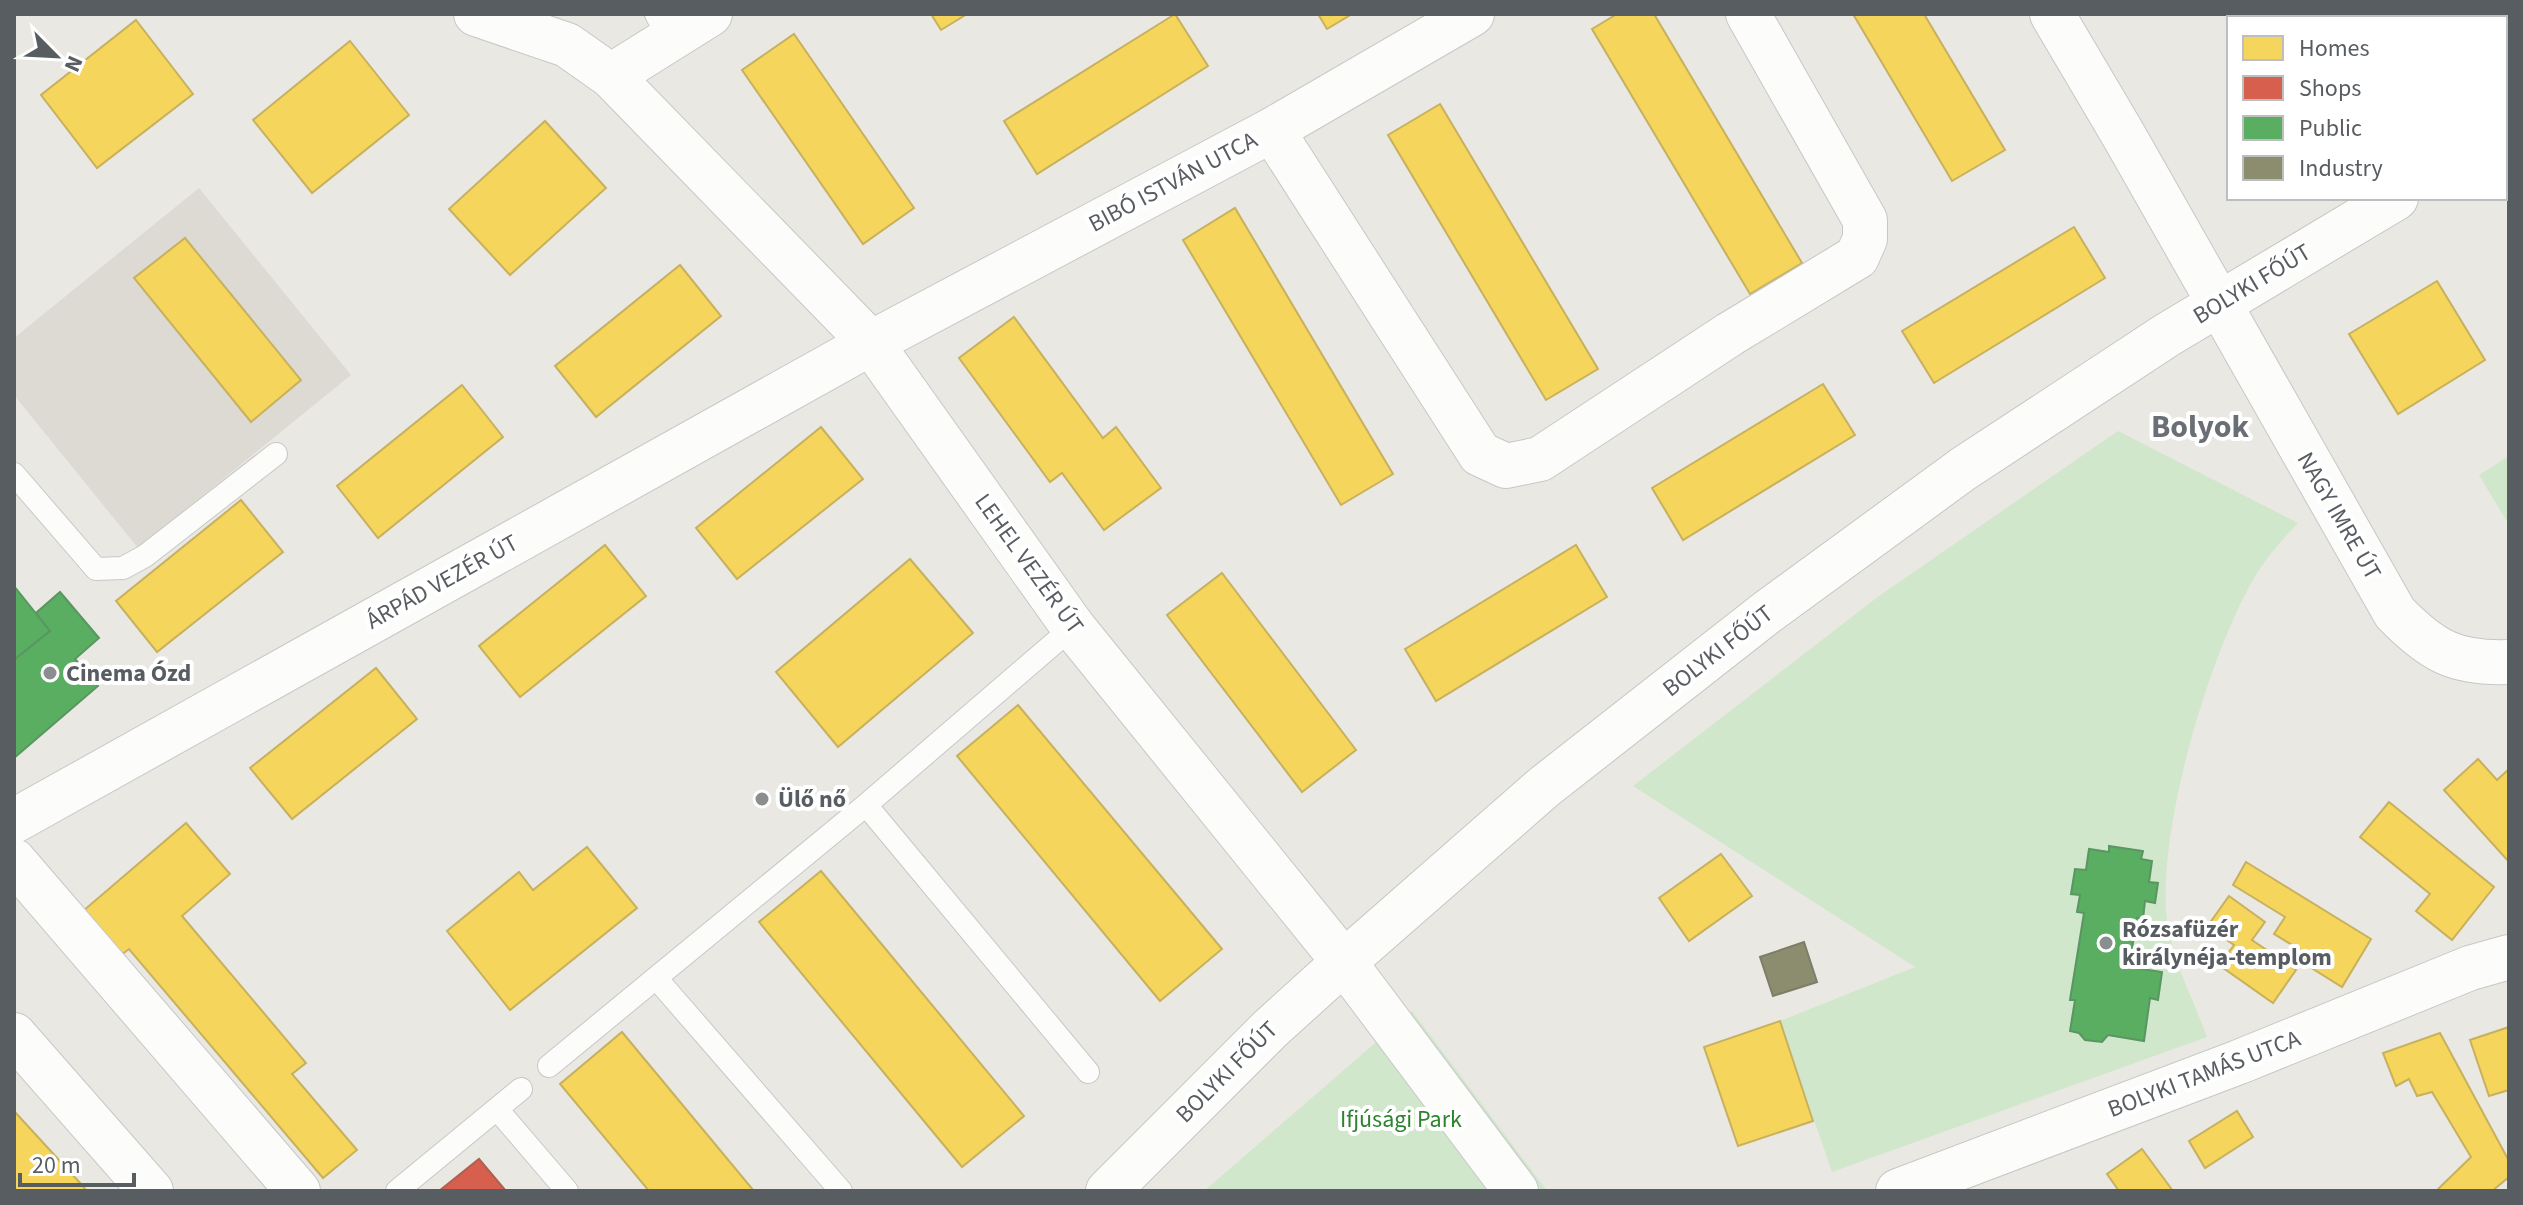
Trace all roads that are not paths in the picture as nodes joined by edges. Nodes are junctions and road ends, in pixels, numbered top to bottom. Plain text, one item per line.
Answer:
1 (476, 14) edge
2 (710, 14) edge
3 (1472, 14) edge
4 (1748, 14) edge
5 (2052, 14) edge
6 (663, 27) edge
7 (611, 76) junction
8 (1272, 130) junction
9 (2393, 200) edge
10 (2219, 305) junction
11 (871, 343) junction
12 (276, 454) dead end
13 (14, 474) edge
14 (1073, 627) junction
15 (2509, 662) edge
16 (866, 805) junction
17 (14, 821) edge
18 (14, 861) edge
19 (2509, 957) edge
20 (1344, 962) junction
21 (656, 978) junction
22 (14, 1035) edge
23 (549, 1066) dead end
24 (1088, 1072) dead end
25 (521, 1089) dead end
26 (497, 1109) junction
27 (280, 1185) edge
28 (151, 1191) edge
29 (397, 1191) edge
30 (567, 1191) edge
31 (841, 1191) edge
32 (1108, 1191) edge
33 (1516, 1191) edge
34 (1898, 1191) edge

1 - 7 street, LEHEL VEZÉR ÚT
2 - 6 street
3 - 8 street, BIBÓ ISTVÁN UTCA
4 - 8 street
5 - 10 street, NAGY IMRE ÚT
6 - 7 street
7 - 11 street, LEHEL VEZÉR ÚT
8 - 11 street, BIBÓ ISTVÁN UTCA
9 - 10 street, BOLYKI FŐÚT
10 - 15 street, NAGY IMRE ÚT
10 - 20 street, BOLYKI FŐÚT
11 - 14 street, LEHEL VEZÉR ÚT
11 - 17 street, ÁRPÁD VEZÉR ÚT
12 - 13 lane
14 - 16 lane
14 - 20 street, LEHEL VEZÉR ÚT
16 - 21 lane
16 - 24 lane
18 - 27 street
19 - 34 street, BOLYKI TAMÁS UTCA
20 - 32 street, BOLYKI FŐÚT
20 - 33 street, LEHEL VEZÉR ÚT
21 - 23 lane
21 - 31 lane
22 - 28 street
25 - 26 lane
26 - 29 lane
26 - 30 lane

